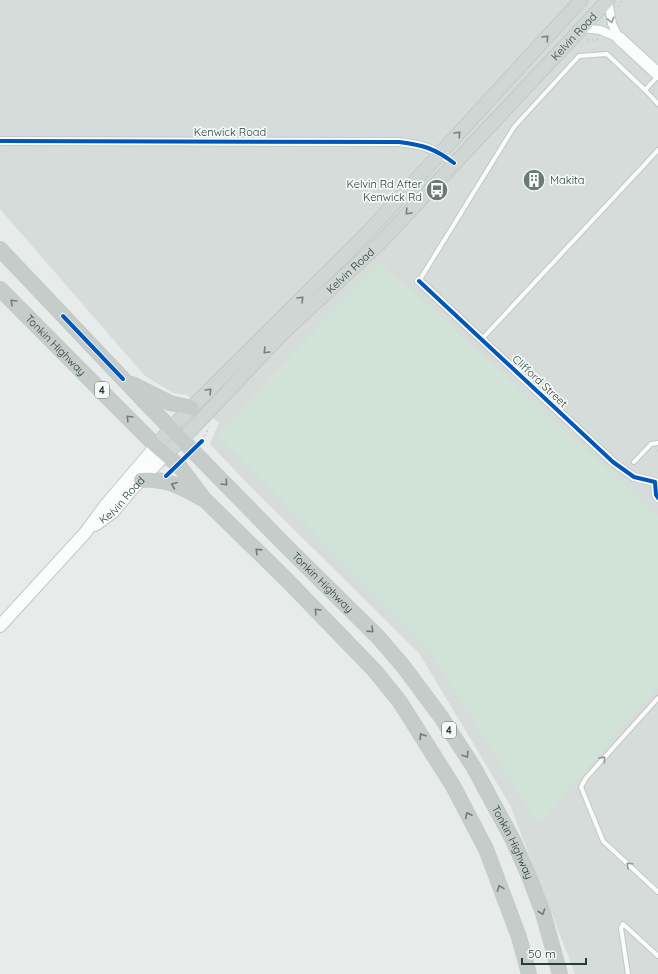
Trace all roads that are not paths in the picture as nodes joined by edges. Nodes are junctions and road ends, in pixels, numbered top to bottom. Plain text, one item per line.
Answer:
1 (581, 0) edge
2 (608, 0) edge
3 (582, 28) junction
4 (619, 38) junction
5 (658, 75) edge
6 (645, 90) junction
7 (658, 104) edge
8 (0, 141) edge
9 (658, 150) edge
10 (440, 153) junction
11 (454, 163) junction
12 (0, 249) edge
13 (419, 281) joint
14 (0, 289) edge
15 (481, 340) junction
16 (123, 379) junction
17 (192, 408) junction
18 (171, 428) junction
19 (182, 439) junction
20 (658, 443) edge
21 (161, 450) junction
22 (634, 462) dead end
23 (656, 478) edge
24 (141, 480) junction
25 (658, 498) edge
26 (205, 500) junction
27 (85, 533) junction
28 (0, 626) edge
29 (658, 698) edge
30 (658, 892) edge
31 (658, 956) edge
32 (529, 974) edge
33 (560, 974) edge
34 (628, 974) edge

10 -> 1 main road, Kelvin Road
2 - 3 main road, Kelvin Road
2 -> 4 street
3 - 4 street
3 - 11 main road, Kelvin Road
4 - 5 main road
5 - 6 lane
6 - 7 lane
6 - 13 lane
8 - 10 street, Kenwick Road
9 - 15 lane
10 - 11 street, Kenwick Road
17 -> 10 main road, Kelvin Road
11 -> 19 main road, Kelvin Road
12 - 16 highway, Tonkin Highway / 4
13 - 15 street, Clifford Street
21 -> 14 highway, Tonkin Highway / 4
15 - 23 street, Clifford Street
16 - 17 highway
16 - 18 highway, Tonkin Highway / 4
17 - 18 main road, Kelvin Road
18 - 19 highway, Tonkin Highway / 4
18 - 21 main road, Kelvin Road
19 - 21 main road, Kelvin Road
19 -> 33 highway, Tonkin Highway / 4
20 - 22 lane
21 - 24 main road, Kelvin Road
21 - 26 highway, Tonkin Highway / 4
21 - 27 main road, Kelvin Road
23 - 25 street, Clifford Street
26 -> 24 highway
24 - 27 main road, Kelvin Road
32 -> 26 highway, Tonkin Highway / 4
27 - 28 main road, Kelvin Road
30 -> 29 lane
31 - 34 lane

